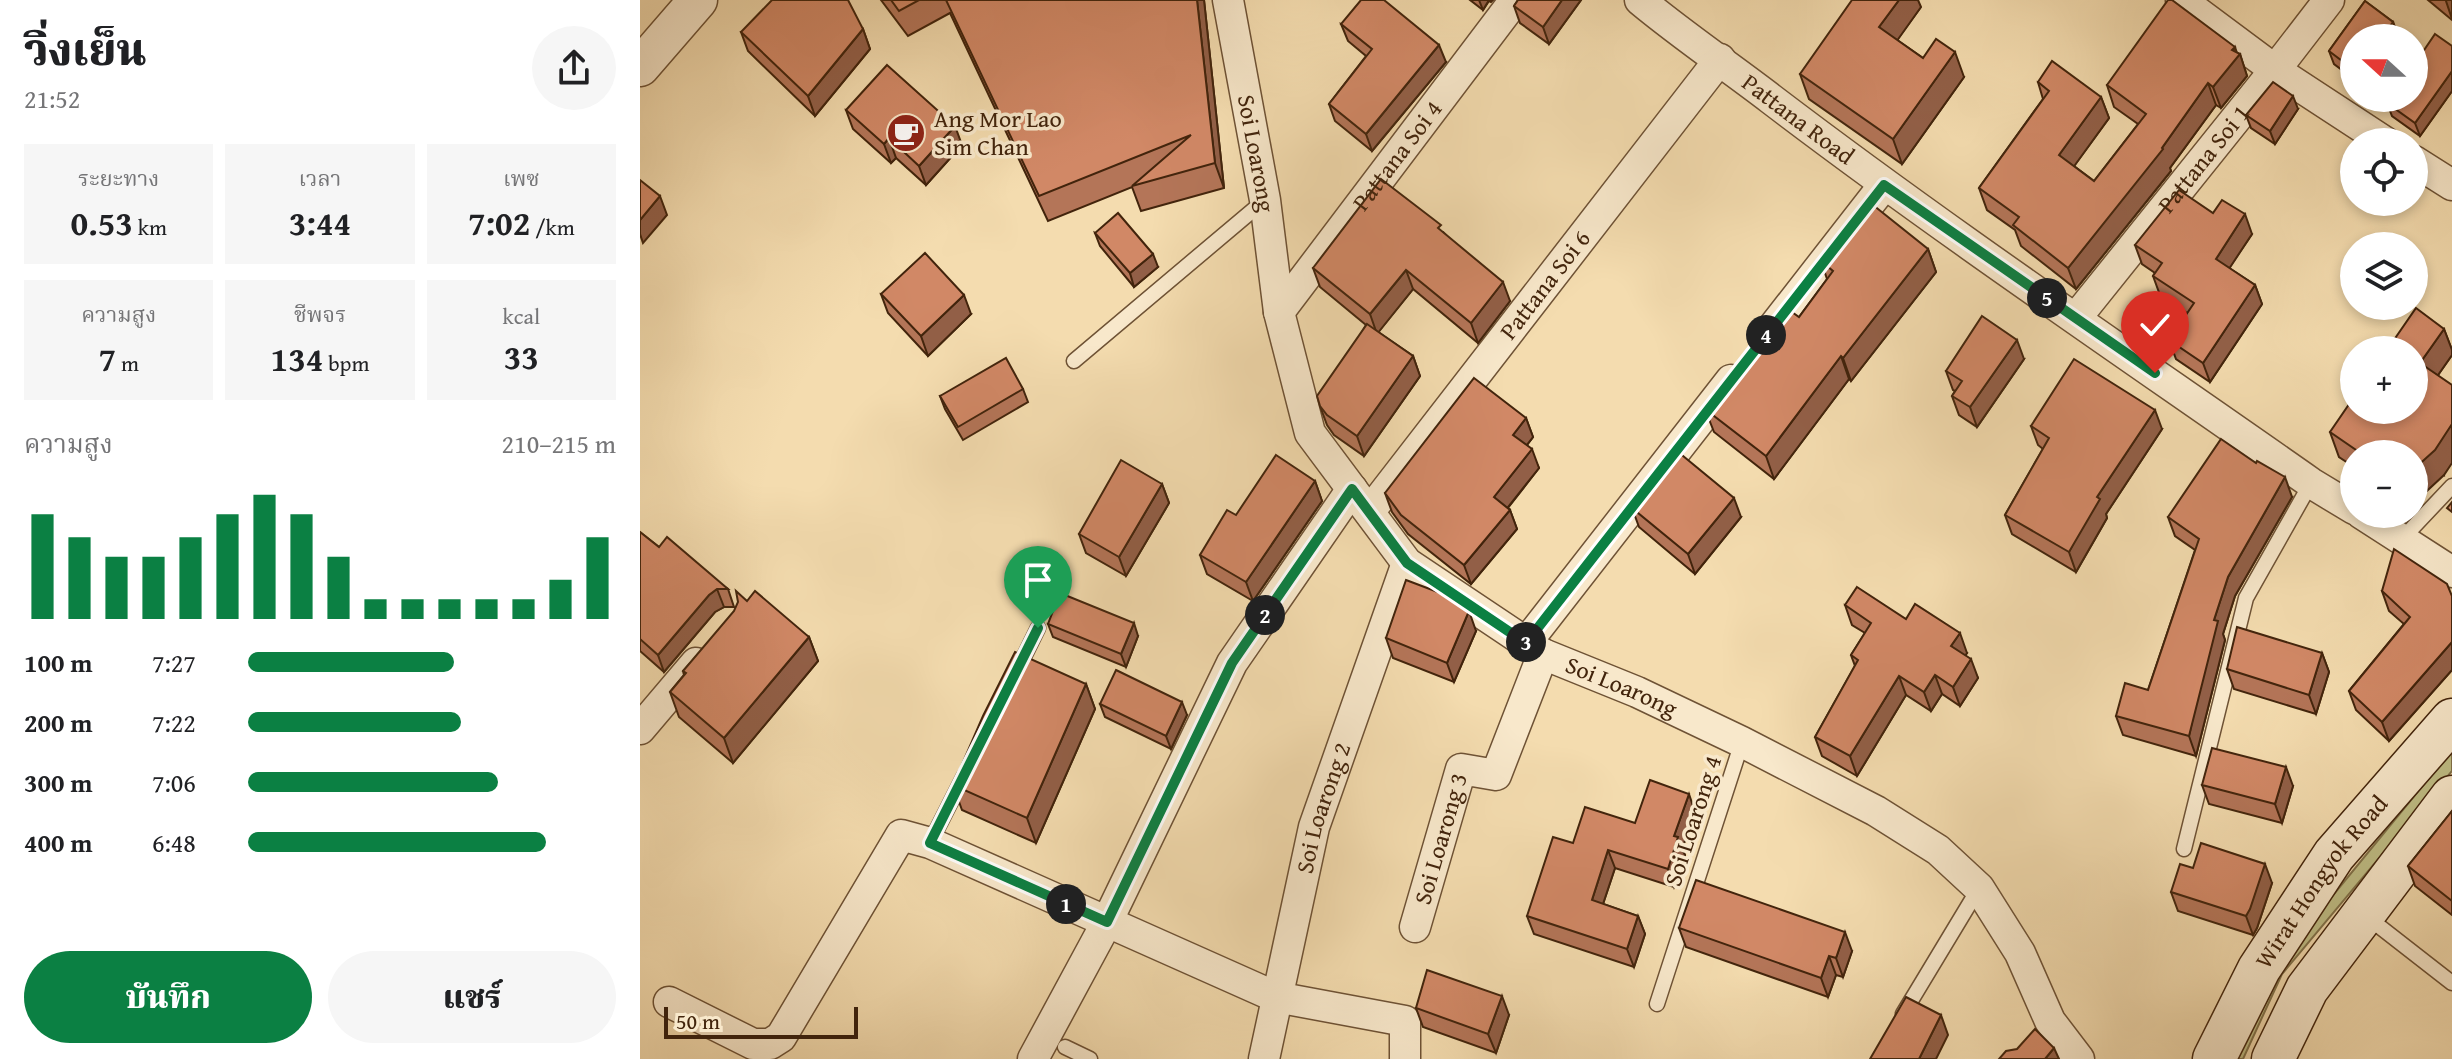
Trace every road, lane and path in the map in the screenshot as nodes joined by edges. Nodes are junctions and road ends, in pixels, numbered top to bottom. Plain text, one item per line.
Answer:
1 (698, 0) edge
2 (1515, 0) edge
3 (1640, 0) edge
4 (2181, 0) edge
5 (2329, 0) edge
6 (1235, 6) edge
7 (644, 53) edge
8 (1720, 59) junction
9 (2275, 70) junction
10 (2364, 128) edge
11 (2428, 170) edge
12 (1884, 185) junction
13 (2452, 185) edge
14 (1265, 200) junction
15 (1279, 312) junction
16 (2076, 318) junction
17 (1074, 361) dead end
18 (2311, 483) junction
19 (2452, 486) edge
20 (1361, 500) junction
21 (2340, 501) edge
22 (2386, 528) edge
23 (2403, 538) junction
24 (1407, 563) junction
25 (2452, 572) edge
26 (1038, 628) dead end
27 (709, 647) edge
28 (1535, 648) junction
29 (1011, 682) edge
30 (2452, 720) edge
31 (640, 729) edge
32 (1742, 742) junction
33 (971, 763) edge
34 (2452, 797) edge
35 (930, 843) junction
36 (2184, 849) dead end
37 (1979, 888) junction
38 (2363, 913) junction
39 (1107, 922) junction
40 (1415, 927) dead end
41 (2452, 983) edge
42 (1276, 997) junction
43 (669, 1002) dead end
44 (1657, 1004) dead end
45 (1892, 1033) edge
46 (1065, 1047) dead end
47 (1033, 1059) edge
48 (1090, 1059) edge
49 (1264, 1059) edge
50 (1405, 1059) edge
51 (2079, 1059) edge
52 (2214, 1059) edge
53 (2273, 1059) edge

1 - 7 street
2 - 15 street, Pattana Soi 4
3 - 8 street, Pattana Road
4 - 9 street
5 - 9 street, Pattana Soi 1
6 - 14 street, Soi Loarong
8 - 12 street, Pattana Road
8 - 20 street, Pattana Soi 6
9 - 10 street
9 - 16 street, Pattana Soi 1
11 - 13 street
12 - 16 street, Pattana Road
12 - 28 street
14 - 15 street, Soi Loarong
14 - 17 lane
15 - 20 street, Soi Loarong
16 - 18 street, Pattana Road
18 - 21 street, Pattana Road
18 - 36 lane
19 - 23 lane
20 - 24 street, Soi Loarong
20 - 39 street, Pattana Soi 6
22 - 23 street
23 - 25 street
24 - 28 street, Soi Loarong
24 - 42 street, Soi Loarong 2
26 - 29 lane
27 - 31 street
28 - 32 street, Soi Loarong
28 - 40 street, Soi Loarong 3
30 - 52 main road, Wirat Hongyok Road
32 - 37 street, Soi Loarong
32 - 44 lane, Soi Loarong 4
33 - 35 lane
34 - 38 main road, Wirat Hongyok Road
35 - 39 street
35 - 43 street
37 - 45 lane
37 - 51 street, Soi Loarong
38 - 41 lane
38 - 53 main road, Wirat Hongyok Road
39 - 42 street
39 - 47 street, Pattana Soi 6
42 - 49 street, Soi Loarong 2
42 - 50 street
46 - 48 lane

